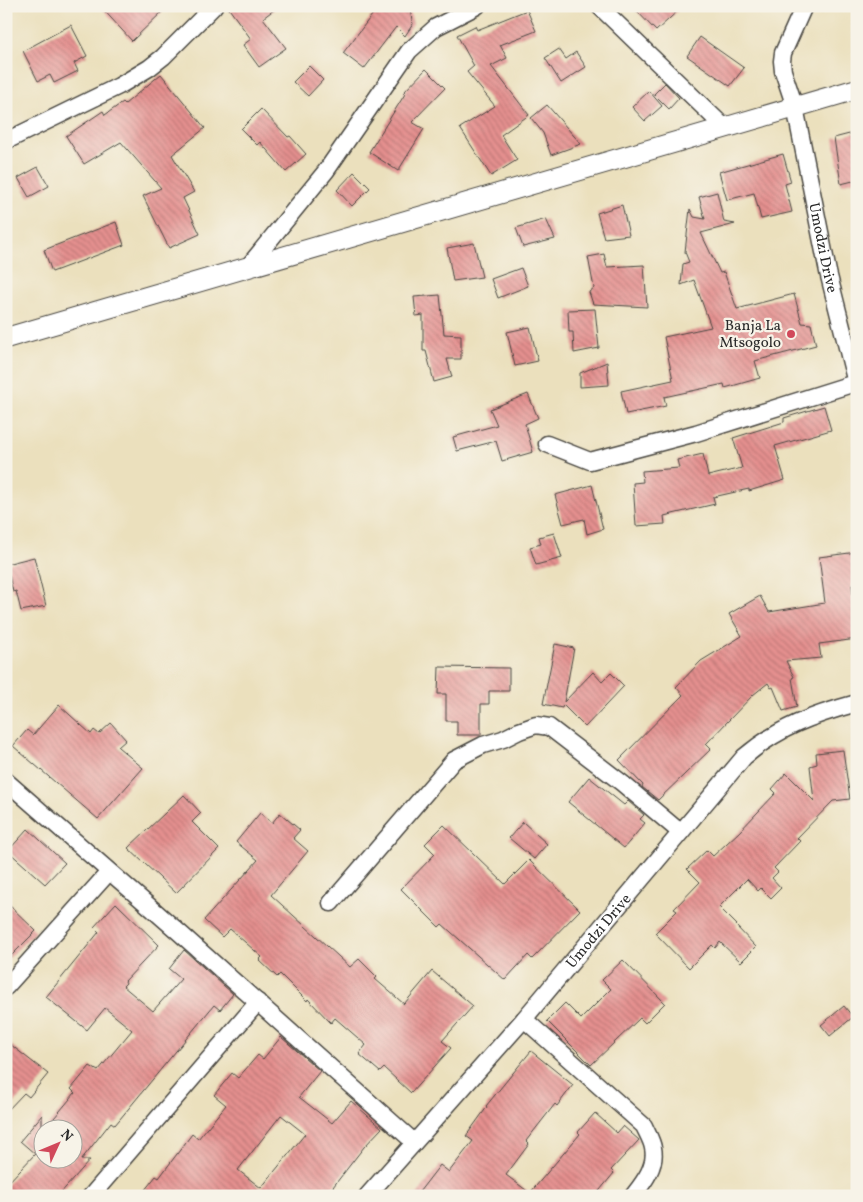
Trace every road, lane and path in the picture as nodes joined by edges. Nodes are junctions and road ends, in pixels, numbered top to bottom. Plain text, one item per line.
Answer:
1 (214, 6) edge
2 (477, 6) edge
3 (804, 6) edge
4 (606, 9) edge
5 (857, 89) edge
6 (795, 107) junction
7 (724, 127) junction
8 (6, 142) edge
9 (247, 268) junction
10 (6, 338) edge
11 (856, 385) edge
12 (547, 444) dead end
13 (857, 704) edge
14 (6, 781) edge
15 (680, 832) junction
16 (109, 872) junction
17 (331, 903) dead end
18 (6, 987) edge
19 (258, 1002) junction
20 (524, 1019) junction
21 (414, 1142) junction
22 (91, 1196) edge
23 (367, 1196) edge
24 (633, 1196) edge

1 - 8 street
2 - 9 street
3 - 6 street, Umodzi Drive
4 - 7 street
5 - 6 street
6 - 7 street
6 - 11 street, Umodzi Drive
7 - 9 street
9 - 10 street
11 - 12 street
13 - 15 street, Umodzi Drive
14 - 16 street
15 - 17 street
15 - 20 street, Umodzi Drive
16 - 18 street
16 - 19 street
19 - 21 street
19 - 22 street
20 - 21 street, Umodzi Drive
20 - 24 street
21 - 23 street, Umodzi Drive

